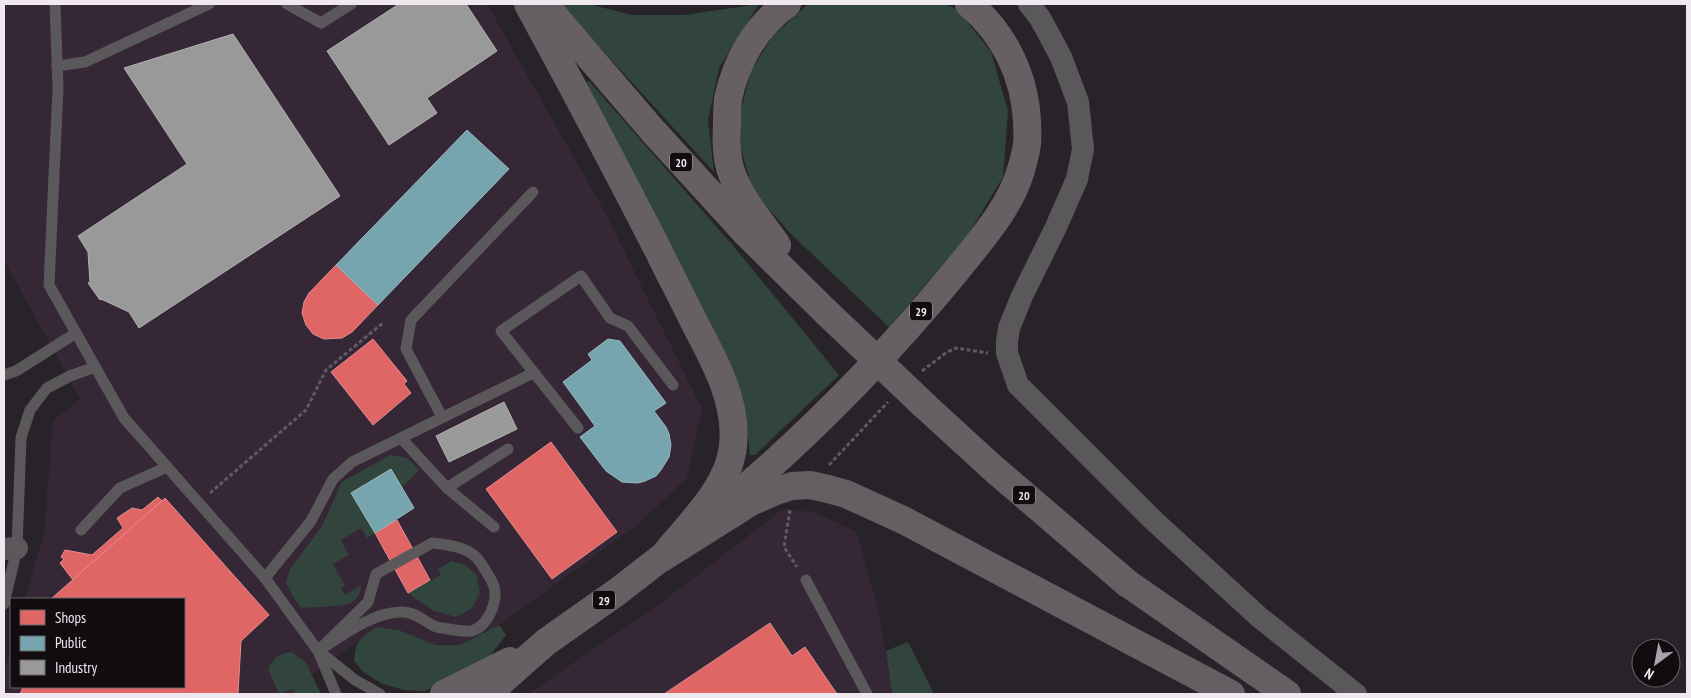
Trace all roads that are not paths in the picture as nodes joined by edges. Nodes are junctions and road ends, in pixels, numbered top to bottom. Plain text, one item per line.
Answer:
1 (55, 4) edge
2 (209, 4) edge
3 (287, 4) edge
4 (351, 4) edge
5 (528, 4) edge
6 (544, 4) edge
7 (787, 4) edge
8 (969, 4) edge
9 (1029, 4) edge
10 (58, 66) junction
11 (534, 192) dead end
12 (826, 312) junction
13 (76, 333) junction
14 (95, 367) junction
15 (533, 373) junction
16 (4, 375) edge
17 (673, 385) dead end
18 (442, 418) junction
19 (578, 428) dead end
20 (401, 438) junction
21 (508, 449) dead end
22 (167, 467) junction
23 (447, 488) junction
24 (494, 527) dead end
25 (81, 530) dead end
26 (10, 548) edge
27 (662, 558) junction
28 (265, 578) junction
29 (806, 580) road end
30 (1126, 583) junction
31 (4, 604) edge
32 (546, 642) junction
33 (318, 651) junction
34 (336, 694) edge
35 (380, 694) edge
36 (444, 694) edge
37 (487, 694) edge
38 (867, 694) edge
39 (1230, 694) edge
40 (1260, 694) edge
41 (1287, 694) edge
42 (1356, 694) edge

1 - 10 lane
2 - 10 lane
3 - 4 lane
5 - 27 main road
6 - 12 main road, 20
7 - 12 main road
8 - 27 main road, 29
9 - 42 street
10 - 13 lane
11 - 18 lane
12 - 30 main road, 20, bridge
13 - 14 lane
13 - 16 lane
14 - 22 lane
14 - 26 lane
15 - 17 lane
15 - 18 lane
15 - 19 lane
18 - 20 lane
20 - 23 lane
20 - 28 lane
21 - 23 lane
22 - 25 lane
22 - 28 lane
23 - 24 lane
26 - 31 lane
27 - 32 main road, 29
27 - 39 highway
28 - 33 lane
29 - 38 lane
30 - 40 highway, 20
30 - 41 highway, 20
32 - 36 main road, 29
32 - 37 main road, 29
33 - 33 lane
33 - 34 lane
33 - 35 lane

